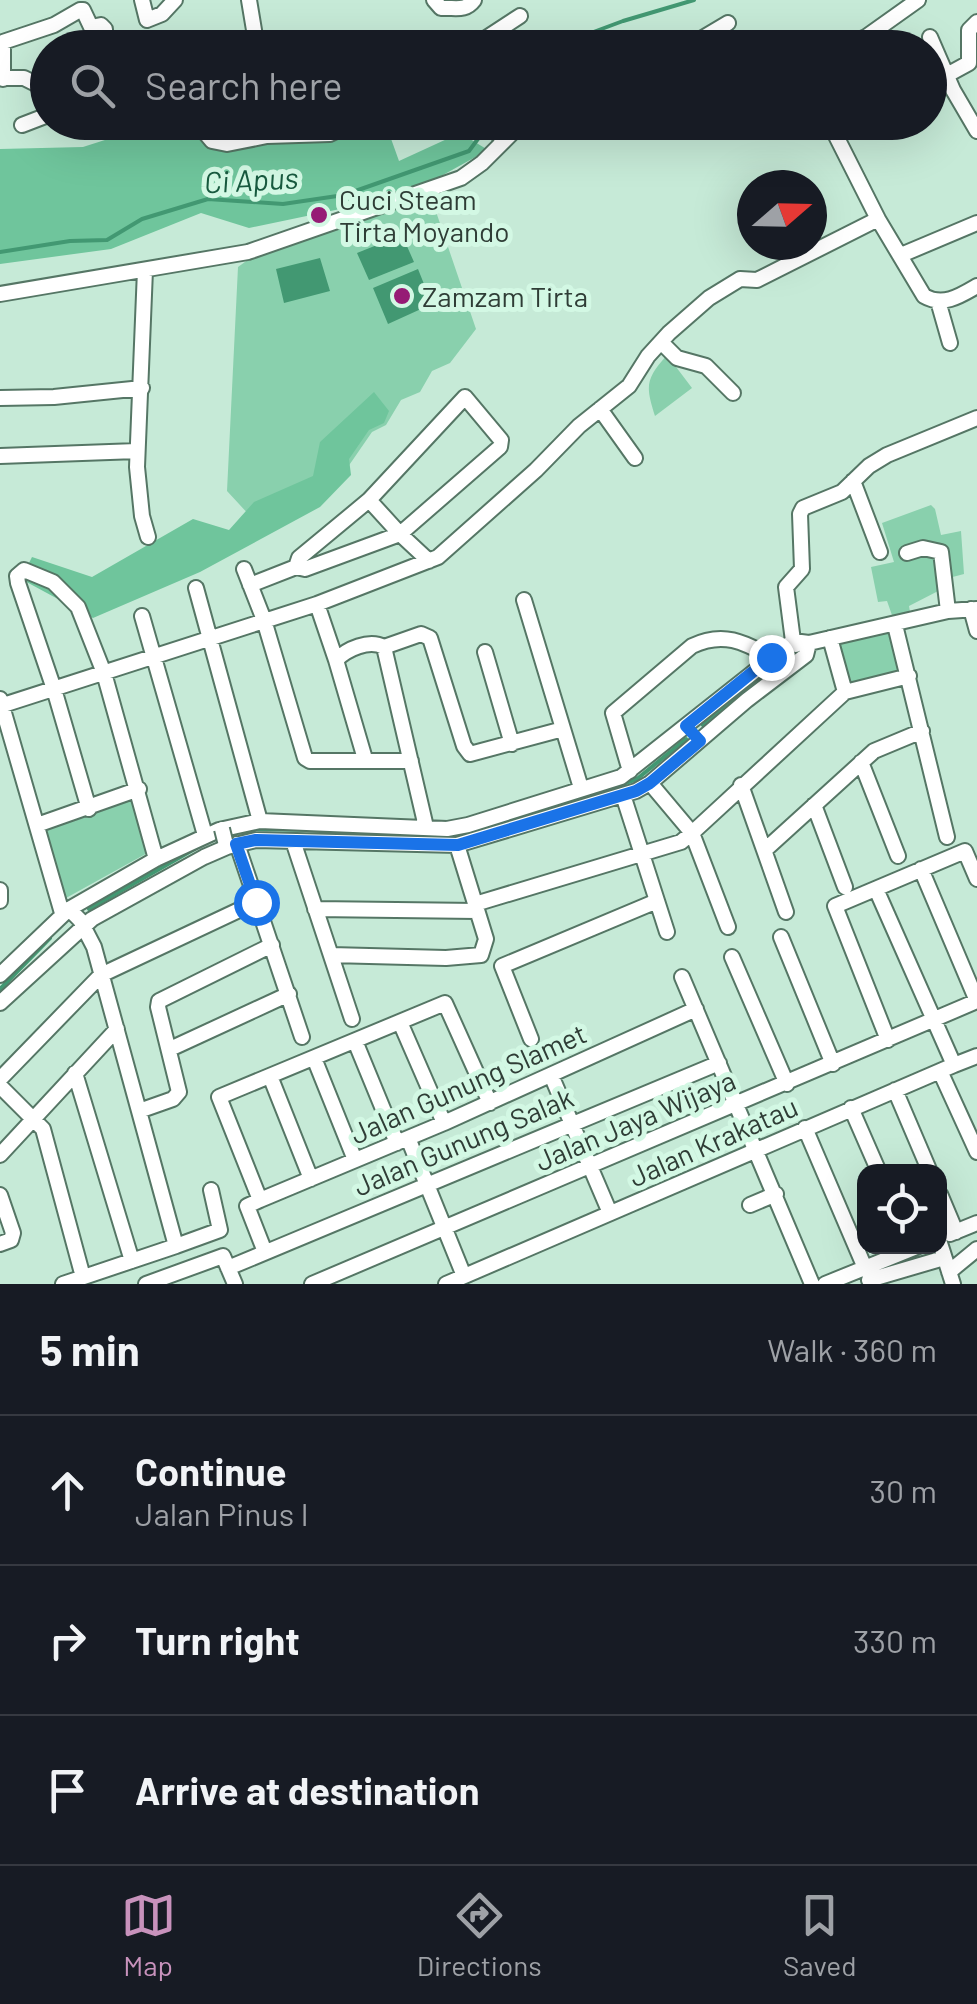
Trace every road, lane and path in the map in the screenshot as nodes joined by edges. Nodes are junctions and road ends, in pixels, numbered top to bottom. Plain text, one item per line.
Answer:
1 (142, 0) edge
2 (174, 0) edge
3 (249, 0) edge
4 (434, 0) edge
5 (474, 0) edge
6 (918, 0) edge
7 (520, 16) dead end
8 (977, 22) edge
9 (728, 23) dead end
10 (39, 30) edge
11 (106, 30) edge
12 (254, 30) edge
13 (499, 30) edge
14 (716, 30) edge
15 (876, 30) edge
16 (30, 33) edge
17 (947, 76) joint
18 (2, 79) edge
19 (30, 81) edge
20 (30, 122) edge
21 (22, 125) dead end
22 (977, 131) edge
23 (214, 140) edge
24 (242, 140) edge
25 (500, 140) edge
26 (838, 140) edge
27 (878, 220) junction
28 (977, 223) edge
29 (900, 256) junction
30 (145, 270) junction
31 (977, 286) edge
32 (0, 294) edge
33 (938, 302) junction
34 (662, 342) junction
35 (950, 344) dead end
36 (142, 388) junction
37 (732, 393) dead end
38 (0, 398) edge
39 (600, 410) junction
40 (977, 418) edge
41 (137, 451) junction
42 (0, 456) edge
43 (635, 458) dead end
44 (853, 481) junction
45 (369, 500) junction
46 (400, 534) junction
47 (148, 536) dead end
48 (880, 552) dead end
49 (907, 553) dead end
50 (429, 562) junction
51 (296, 567) junction
52 (244, 569) dead end
53 (250, 585) junction
54 (196, 588) dead end
55 (524, 600) dead end
56 (974, 609) edge
57 (319, 611) junction
58 (948, 611) junction
59 (142, 616) dead end
60 (264, 620) junction
61 (895, 625) junction
62 (977, 630) edge
63 (211, 638) junction
64 (830, 638) junction
65 (793, 642) junction
66 (384, 647) junction
67 (808, 649) junction
68 (485, 652) dead end
69 (154, 656) junction
70 (771, 657) junction
71 (336, 660) junction
72 (104, 673) junction
73 (908, 676) junction
74 (54, 689) junction
75 (846, 692) junction
76 (1, 704) edge
77 (563, 729) junction
78 (922, 731) junction
79 (692, 733) junction
80 (512, 744) junction
81 (365, 760) junction
82 (411, 761) junction
83 (861, 762) junction
84 (630, 771) junction
85 (650, 783) junction
86 (741, 785) junction
87 (582, 788) junction
88 (139, 790) junction
89 (623, 794) junction
90 (814, 805) junction
91 (89, 809) junction
92 (260, 821) junction
93 (37, 826) junction
94 (426, 828) junction
95 (692, 833) junction
96 (947, 837) dead end
97 (222, 838) junction
98 (293, 842) junction
99 (458, 845) junction
100 (766, 849) junction
101 (641, 852) junction
102 (898, 856) dead end
103 (156, 860) junction
104 (921, 870) junction
105 (977, 878) edge
106 (845, 887) dead end
107 (876, 888) junction
108 (0, 890) edge
109 (0, 902) edge
110 (256, 902) junction
111 (657, 902) junction
112 (476, 907) junction
113 (315, 910) junction
114 (786, 912) dead end
115 (73, 916) junction
116 (728, 927) dead end
117 (668, 932) dead end
118 (781, 937) dead end
119 (272, 945) junction
120 (331, 955) junction
121 (732, 957) dead end
122 (0, 975) edge
123 (101, 975) junction
124 (682, 976) dead end
125 (289, 994) junction
126 (977, 1001) edge
127 (0, 1003) edge
128 (696, 1008) junction
129 (352, 1019) dead end
130 (934, 1019) junction
131 (400, 1022) junction
132 (117, 1029) junction
133 (302, 1037) dead end
134 (531, 1038) dead end
135 (888, 1040) junction
136 (355, 1041) junction
137 (170, 1050) junction
138 (977, 1056) edge
139 (314, 1058) junction
140 (719, 1062) junction
141 (833, 1064) junction
142 (947, 1068) junction
143 (76, 1073) junction
144 (552, 1075) junction
145 (270, 1076) junction
146 (0, 1082) edge
147 (787, 1084) junction
148 (895, 1090) junction
149 (490, 1102) junction
150 (738, 1105) junction
151 (852, 1108) junction
152 (139, 1111) junction
153 (35, 1118) junction
154 (572, 1122) junction
155 (444, 1123) junction
156 (805, 1128) junction
157 (403, 1141) junction
158 (757, 1149) junction
159 (977, 1152) edge
160 (0, 1155) edge
161 (355, 1160) junction
162 (875, 1164) edge
163 (927, 1164) edge
164 (590, 1166) junction
165 (311, 1179) junction
166 (426, 1183) junction
167 (212, 1190) dead end
168 (776, 1194) junction
169 (0, 1195) edge
170 (260, 1200) junction
171 (947, 1202) edge
172 (750, 1205) dead end
173 (610, 1214) junction
174 (444, 1228) junction
175 (970, 1228) edge
176 (0, 1244) edge
177 (176, 1246) junction
178 (977, 1249) edge
179 (265, 1252) junction
180 (902, 1254) edge
181 (945, 1259) edge
182 (132, 1261) junction
183 (228, 1268) junction
184 (867, 1274) junction
185 (464, 1276) junction
186 (83, 1278) junction
187 (179, 1278) edge
188 (63, 1284) edge
189 (146, 1284) edge
190 (235, 1284) edge
191 (312, 1284) edge
192 (446, 1284) edge
193 (812, 1284) edge
194 (825, 1284) edge

1 - 2 street
3 - 12 street
4 - 5 street
6 - 15 street
7 - 13 street
8 - 17 street
9 - 14 street
10 - 11 street
16 - 18 street
17 - 22 street
18 - 19 street
20 - 21 street
23 - 24 street
25 - 30 street
26 - 27 street
27 - 29 street
27 - 34 street
28 - 29 street
29 - 33 street
30 - 32 street
30 - 36 street
31 - 33 street
33 - 35 street
34 - 37 street
34 - 39 street
36 - 38 street
36 - 41 street
39 - 43 street
39 - 50 street
40 - 44 street
41 - 42 street
41 - 47 street
44 - 48 street
44 - 65 street
45 - 46 street
45 - 46 street
45 - 51 street
46 - 50 street
46 - 51 street
49 - 58 street
50 - 57 street
51 - 53 street
52 - 53 street
53 - 60 street
54 - 63 street
55 - 77 street
56 - 58 street
56 - 62 street
57 - 60 street
57 - 71 street
58 - 61 street
59 - 69 street
60 - 63 street
60 - 81 street
61 - 64 street
61 - 73 street
63 - 69 street
63 - 92 street
64 - 67 street
64 - 75 street
65 - 67 street
65 - 70 street
66 - 71 street
66 - 80 street
66 - 82 street
67 - 79 street
68 - 80 street
69 - 72 street
69 - 97 street
70 - 79 street
70 - 84 street
71 - 81 street
72 - 74 street
72 - 74 street
72 - 88 street
73 - 75 street
73 - 78 street
74 - 76 street
74 - 91 street
75 - 86 street
76 - 93 street
77 - 80 street
77 - 87 street
78 - 83 street
78 - 96 street
79 - 84 street
79 - 85 street
81 - 82 street
82 - 94 street
83 - 90 street
83 - 102 street
84 - 87 street
85 - 89 street
85 - 95 street
86 - 95 street
86 - 100 street
87 - 94 street
88 - 91 street
88 - 103 street
89 - 99 street
89 - 101 street
90 - 100 street
90 - 106 street
91 - 93 street
92 - 94 street
92 - 97 street
93 - 115 street
95 - 101 street
95 - 116 street
97 - 98 street
97 - 103 street
97 - 110 street
97 - 115 street
98 - 99 street
98 - 113 street
99 - 112 street
100 - 114 street
101 - 111 street
101 - 112 street
103 - 115 street
104 - 105 street
104 - 107 street
104 - 126 street
107 - 130 street
107 - 135 street
108 - 109 street
110 - 119 street
110 - 123 street
111 - 117 street
111 - 134 street
112 - 113 street
112 - 120 street
113 - 120 street
115 - 122 street
115 - 123 street
115 - 127 street
118 - 141 street
119 - 125 street
119 - 137 street
120 - 129 street
121 - 147 street
123 - 132 street
123 - 146 street
124 - 128 street
125 - 133 street
125 - 137 street
126 - 130 street, Jalan Jaya Wijaya
128 - 140 street
128 - 144 street, Jalan Gunung Slamet
130 - 135 street, Jalan Jaya Wijaya
130 - 142 street
131 - 136 street
131 - 149 street
131 - 155 street
132 - 143 street
132 - 152 street
135 - 141 street, Jalan Jaya Wijaya
136 - 139 street
136 - 157 street
137 - 152 street
138 - 142 street, Jalan Krakatau
139 - 145 street
139 - 161 street
140 - 150 street
140 - 154 street, Jalan Gunung Salak
141 - 147 street, Jalan Jaya Wijaya
142 - 148 street, Jalan Krakatau
142 - 159 street
143 - 153 street
143 - 182 street
144 - 149 street, Jalan Gunung Slamet
144 - 154 street
145 - 165 street
145 - 170 street
146 - 153 street
147 - 150 street, Jalan Jaya Wijaya
148 - 151 street, Jalan Krakatau
148 - 163 street
149 - 155 street, Jalan Gunung Slamet
150 - 158 street
150 - 164 street, Jalan Jaya Wijaya
151 - 156 street, Jalan Krakatau
151 - 162 street
152 - 177 street
153 - 160 street
153 - 186 street
154 - 164 street
154 - 166 street, Jalan Gunung Salak
155 - 157 street, Jalan Gunung Slamet
156 - 158 street, Jalan Krakatau
156 - 184 street
157 - 161 street, Jalan Gunung Slamet
157 - 166 street
158 - 168 street
158 - 173 street, Jalan Krakatau
161 - 165 street, Jalan Gunung Slamet
164 - 173 street
164 - 174 street, Jalan Jaya Wijaya
165 - 170 street, Jalan Gunung Slamet
166 - 174 street
166 - 179 street, Jalan Gunung Salak
167 - 177 street
168 - 172 street
168 - 193 street
169 - 176 street
170 - 179 street
171 - 175 street
173 - 185 street, Jalan Krakatau
174 - 185 street
174 - 191 street, Jalan Jaya Wijaya
175 - 181 street
177 - 182 street
178 - 181 street
179 - 183 street, Jalan Gunung Salak
180 - 184 street
181 - 184 street
182 - 186 street
183 - 187 street
183 - 190 street
184 - 194 street
185 - 192 street, Jalan Krakatau
186 - 188 street
187 - 189 street

